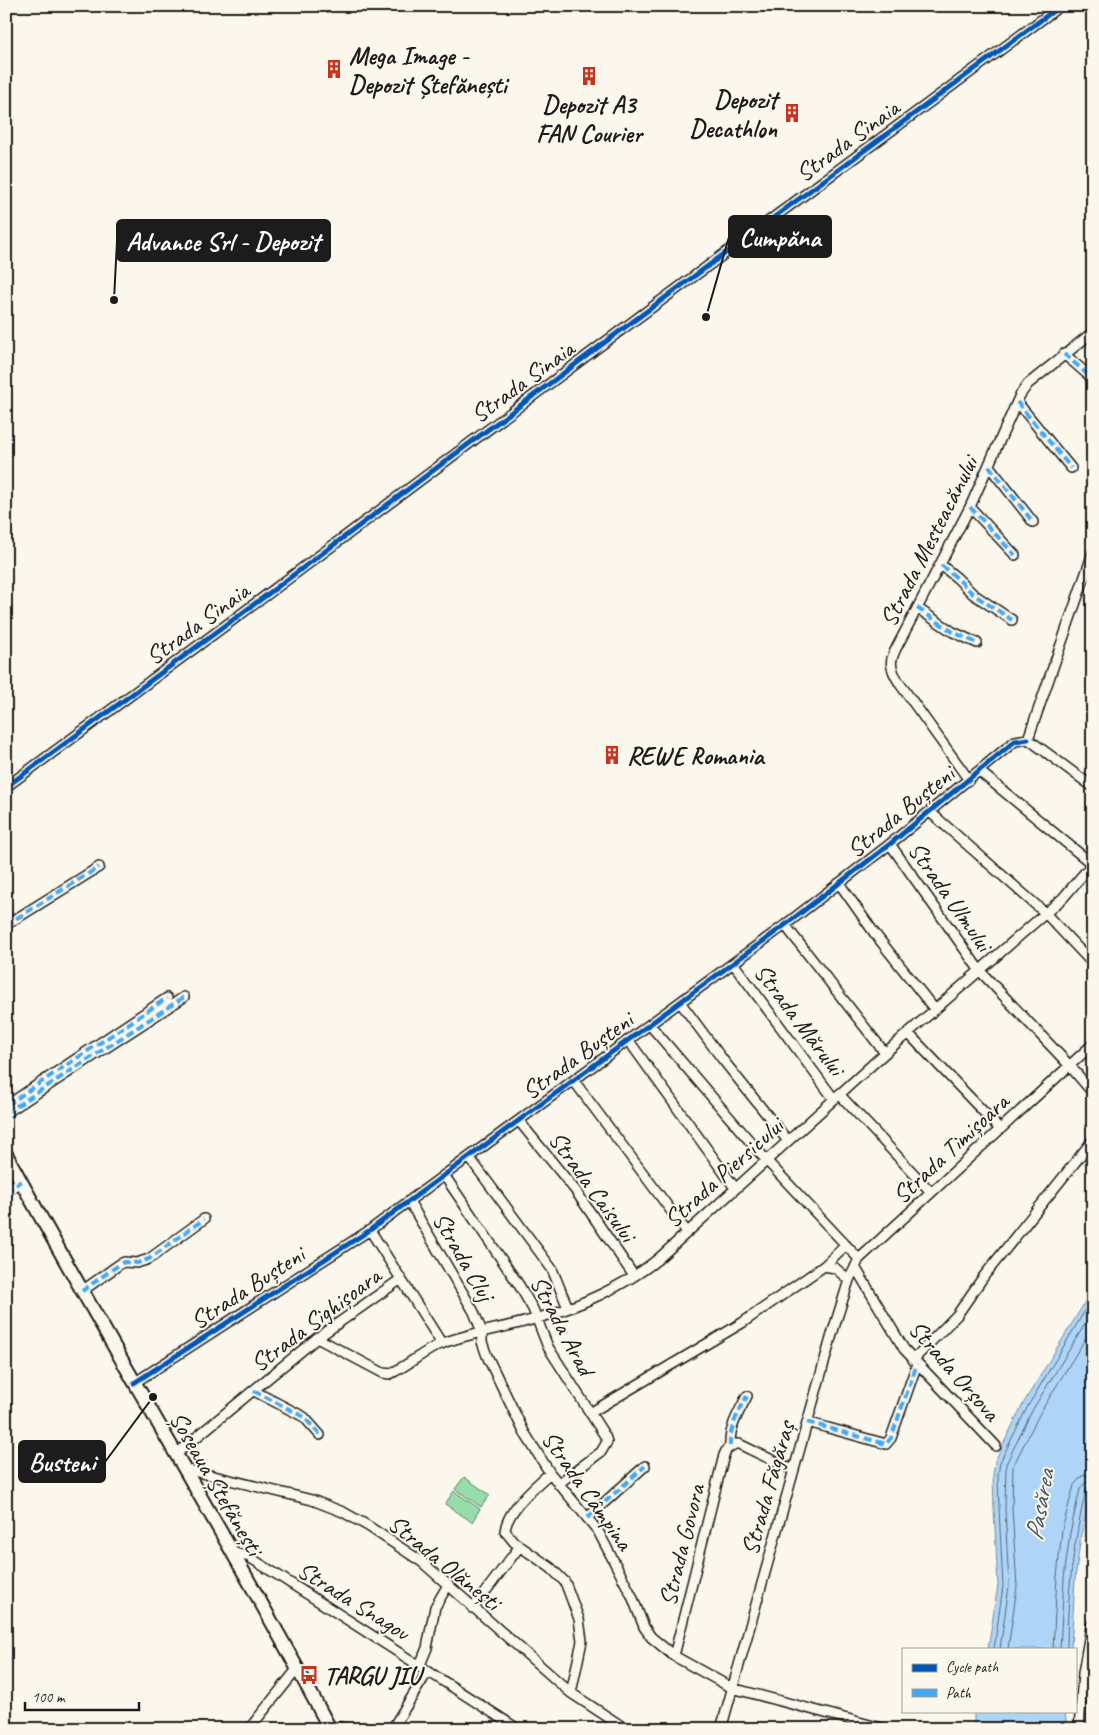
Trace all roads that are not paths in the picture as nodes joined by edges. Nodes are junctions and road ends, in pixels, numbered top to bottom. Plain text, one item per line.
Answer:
1 (1060, 6) edge
2 (1093, 332) edge
3 (1064, 354) junction
4 (1093, 379) edge
5 (1017, 402) junction
6 (989, 466) junction
7 (1071, 468) dead end
8 (970, 506) junction
9 (1033, 522) dead end
10 (1015, 554) dead end
11 (1093, 554) edge
12 (941, 565) junction
13 (917, 608) junction
14 (1012, 620) dead end
15 (977, 643) dead end
16 (1028, 739) junction
17 (979, 771) junction
18 (970, 780) junction
19 (6, 787) edge
20 (1093, 787) edge
21 (930, 812) junction
22 (890, 844) junction
23 (1092, 863) edge
24 (100, 867) dead end
25 (838, 883) junction
26 (1045, 913) junction
27 (6, 925) edge
28 (785, 925) junction
29 (733, 963) junction
30 (1093, 964) edge
31 (980, 971) junction
32 (184, 997) dead end
33 (167, 998) dead end
34 (680, 1002) junction
35 (935, 1010) junction
36 (650, 1026) junction
37 (908, 1033) junction
38 (629, 1041) junction
39 (1093, 1044) edge
40 (885, 1053) junction
41 (1070, 1066) junction
42 (574, 1081) junction
43 (1093, 1093) edge
44 (837, 1097) junction
45 (6, 1106) edge
46 (6, 1113) edge
47 (519, 1121) junction
48 (1000, 1129) junction
49 (788, 1140) junction
50 (1093, 1140) edge
51 (6, 1154) edge
52 (469, 1157) junction
53 (766, 1160) junction
54 (444, 1176) junction
55 (21, 1181) junction
56 (735, 1188) junction
57 (6, 1192) edge
58 (931, 1192) junction
59 (409, 1202) junction
60 (204, 1219) dead end
61 (370, 1230) junction
62 (687, 1232) junction
63 (846, 1245) junction
64 (857, 1263) junction
65 (824, 1266) junction
66 (634, 1276) junction
67 (401, 1279) junction
68 (849, 1280) junction
69 (82, 1290) junction
70 (568, 1308) junction
71 (536, 1319) junction
72 (482, 1332) junction
73 (317, 1338) junction
74 (442, 1344) junction
75 (915, 1362) junction
76 (134, 1382) junction
77 (254, 1391) junction
78 (747, 1396) dead end
79 (590, 1413) junction
80 (807, 1422) junction
81 (320, 1435) dead end
82 (730, 1446) junction
83 (996, 1446) dead end
84 (176, 1454) junction
85 (645, 1466) dead end
86 (185, 1469) junction
87 (793, 1470) junction
88 (550, 1473) junction
89 (558, 1484) junction
90 (587, 1518) junction
91 (520, 1546) junction
92 (232, 1552) junction
93 (448, 1585) junction
94 (473, 1608) junction
95 (1093, 1623) edge
96 (674, 1656) junction
97 (420, 1665) junction
98 (298, 1668) junction
99 (428, 1671) junction
100 (732, 1688) junction
101 (571, 1693) junction
102 (249, 1729) edge
103 (330, 1729) edge
104 (348, 1729) edge
105 (392, 1729) edge
106 (518, 1729) edge
107 (626, 1729) edge
108 (721, 1729) edge
109 (885, 1729) edge
110 (1079, 1729) edge

1 - 19 street, Strada Sinaia
2 - 3 street, Strada Mesteacănului
3 - 4 street
3 - 5 street, Strada Mesteacănului
5 - 6 street, Strada Mesteacănului
5 - 7 street
6 - 8 street, Strada Mesteacănului
6 - 9 street
8 - 10 street
8 - 12 street, Strada Mesteacănului
11 - 16 street
12 - 13 street, Strada Mesteacănului
12 - 14 street
13 - 15 street
13 - 18 street, Strada Mesteacănului
16 - 17 street, Strada Bușteni
16 - 20 street
17 - 18 street, Strada Bușteni
17 - 23 street
18 - 21 street, Strada Bușteni
21 - 22 street, Strada Bușteni
21 - 26 street
22 - 25 street, Strada Bușteni
22 - 31 street, Strada Ulmului
23 - 26 street, Strada Piersicului
24 - 27 street
25 - 28 street, Strada Bușteni
25 - 35 street
26 - 30 street
26 - 31 street, Strada Piersicului
28 - 29 street, Strada Bușteni
28 - 40 street
29 - 34 street, Strada Bușteni
29 - 44 street, Strada Mărului
31 - 35 street, Strada Piersicului
31 - 41 street, Strada Ulmului
32 - 46 street
33 - 45 street
34 - 36 street, Strada Bușteni
34 - 49 street
35 - 37 street, Strada Piersicului
36 - 38 street, Strada Bușteni
36 - 53 street, Strada Orșova
37 - 40 street, Strada Piersicului
37 - 48 street
38 - 42 street, Strada Bușteni
38 - 56 street
39 - 41 street, Strada Timișoara
40 - 44 street, Strada Piersicului
41 - 43 street
41 - 48 street, Strada Timișoara
42 - 47 street, Strada Bușteni
42 - 62 street
44 - 49 street, Strada Piersicului
44 - 58 street, Strada Mărului
47 - 52 street, Strada Bușteni
47 - 66 street, Strada Caisului
48 - 58 street, Strada Timișoara
49 - 53 street, Strada Piersicului
50 - 75 street
51 - 55 main road, Șoseaua Ștefănești
52 - 54 street, Strada Bușteni
52 - 70 street
53 - 56 street, Strada Piersicului
53 - 63 street, Strada Orșova
54 - 59 street, Strada Bușteni
54 - 71 street, Strada Arad
55 - 57 street
55 - 69 main road, Șoseaua Ștefănești
56 - 62 street, Strada Piersicului
58 - 64 street, Strada Timișoara
59 - 61 street, Strada Bușteni
59 - 72 street, Strada Cluj
60 - 69 street
61 - 67 street, Strada Sighișoara
61 - 76 street, Strada Bușteni
62 - 66 street, Strada Piersicului
63 - 64 street, Strada Orșova
63 - 65 street
64 - 68 street, Strada Făgăraș
64 - 75 street, Strada Orșova
65 - 68 street
65 - 79 street
66 - 70 street, Strada Piersicului
67 - 73 street, Strada Sighișoara
67 - 74 street, Strada Sighișoara
68 - 80 street, Strada Făgăraș
69 - 76 main road, Șoseaua Ștefănești
70 - 71 street, Strada Piersicului
71 - 72 street, Strada Piersicului
71 - 79 street, Strada Arad
72 - 74 street, Strada Piersicului
72 - 88 street, Strada Câmpina
73 - 74 street, Strada Piersicului
73 - 77 street, Strada Sighișoara
75 - 80 street
75 - 83 street, Strada Orșova
76 - 84 main road, Șoseaua Ștefănești
77 - 81 street, Strada Sighișoara
77 - 84 street, Strada Sighișoara
78 - 82 street, Strada Govora
79 - 89 street, Strada Arad
80 - 87 street, Strada Făgăraș
82 - 87 street
82 - 96 street, Strada Govora
84 - 86 main road, Șoseaua Ștefănești
85 - 90 street
86 - 92 main road, Șoseaua Ștefănești
86 - 93 street, Strada Olănești
87 - 100 street, Strada Făgăraș
88 - 89 street, Strada Câmpina
88 - 91 street
89 - 90 street, Strada Câmpina
90 - 96 street, Strada Câmpina
91 - 94 street
91 - 101 street
92 - 97 street, Strada Snagov
92 - 98 main road, Șoseaua Ștefănești
93 - 94 street, Strada Olănești
93 - 97 street
94 - 101 street, Strada Olănești
95 - 110 street
96 - 100 street, Strada Câmpina
97 - 99 street, Strada Snagov
98 - 102 street
98 - 103 main road, Șoseaua Ștefănești
99 - 105 street
99 - 106 street, Strada Snagov
100 - 108 street, Strada Făgăraș
100 - 109 street, Strada Câmpina
101 - 107 street, Strada Olănești
103 - 104 street

